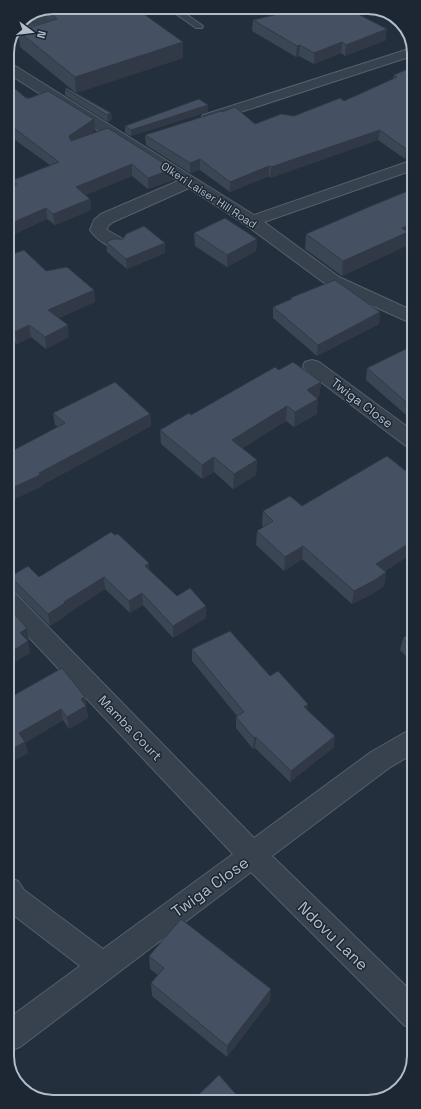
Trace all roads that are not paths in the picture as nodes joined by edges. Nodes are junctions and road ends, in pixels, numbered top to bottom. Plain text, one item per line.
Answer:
1 (65, 14) edge
2 (181, 14) edge
3 (30, 22) edge
4 (199, 26) dead end
5 (407, 54) edge
6 (14, 71) edge
7 (196, 122) edge
8 (407, 167) edge
9 (190, 182) junction
10 (252, 221) junction
11 (117, 243) edge
12 (407, 315) edge
13 (312, 366) dead end
14 (407, 437) edge
15 (14, 606) edge
16 (407, 745) edge
17 (253, 856) junction
18 (14, 899) edge
19 (103, 966) junction
20 (407, 1008) edge
21 (14, 1032) edge

1 - 3 street
2 - 4 lane
5 - 7 street
6 - 9 street, Olkeri Laiser Hill Road
8 - 10 street
9 - 10 street, Olkeri Laiser Hill Road
9 - 11 street
10 - 12 street, Olkeri Laiser Hill Road
13 - 14 street, Twiga Close
15 - 17 street, Mamba Court
16 - 17 street, Twiga Close
17 - 19 street, Twiga Close
17 - 20 street, Ndovu Lane
18 - 19 street
19 - 21 street, Twiga Close

